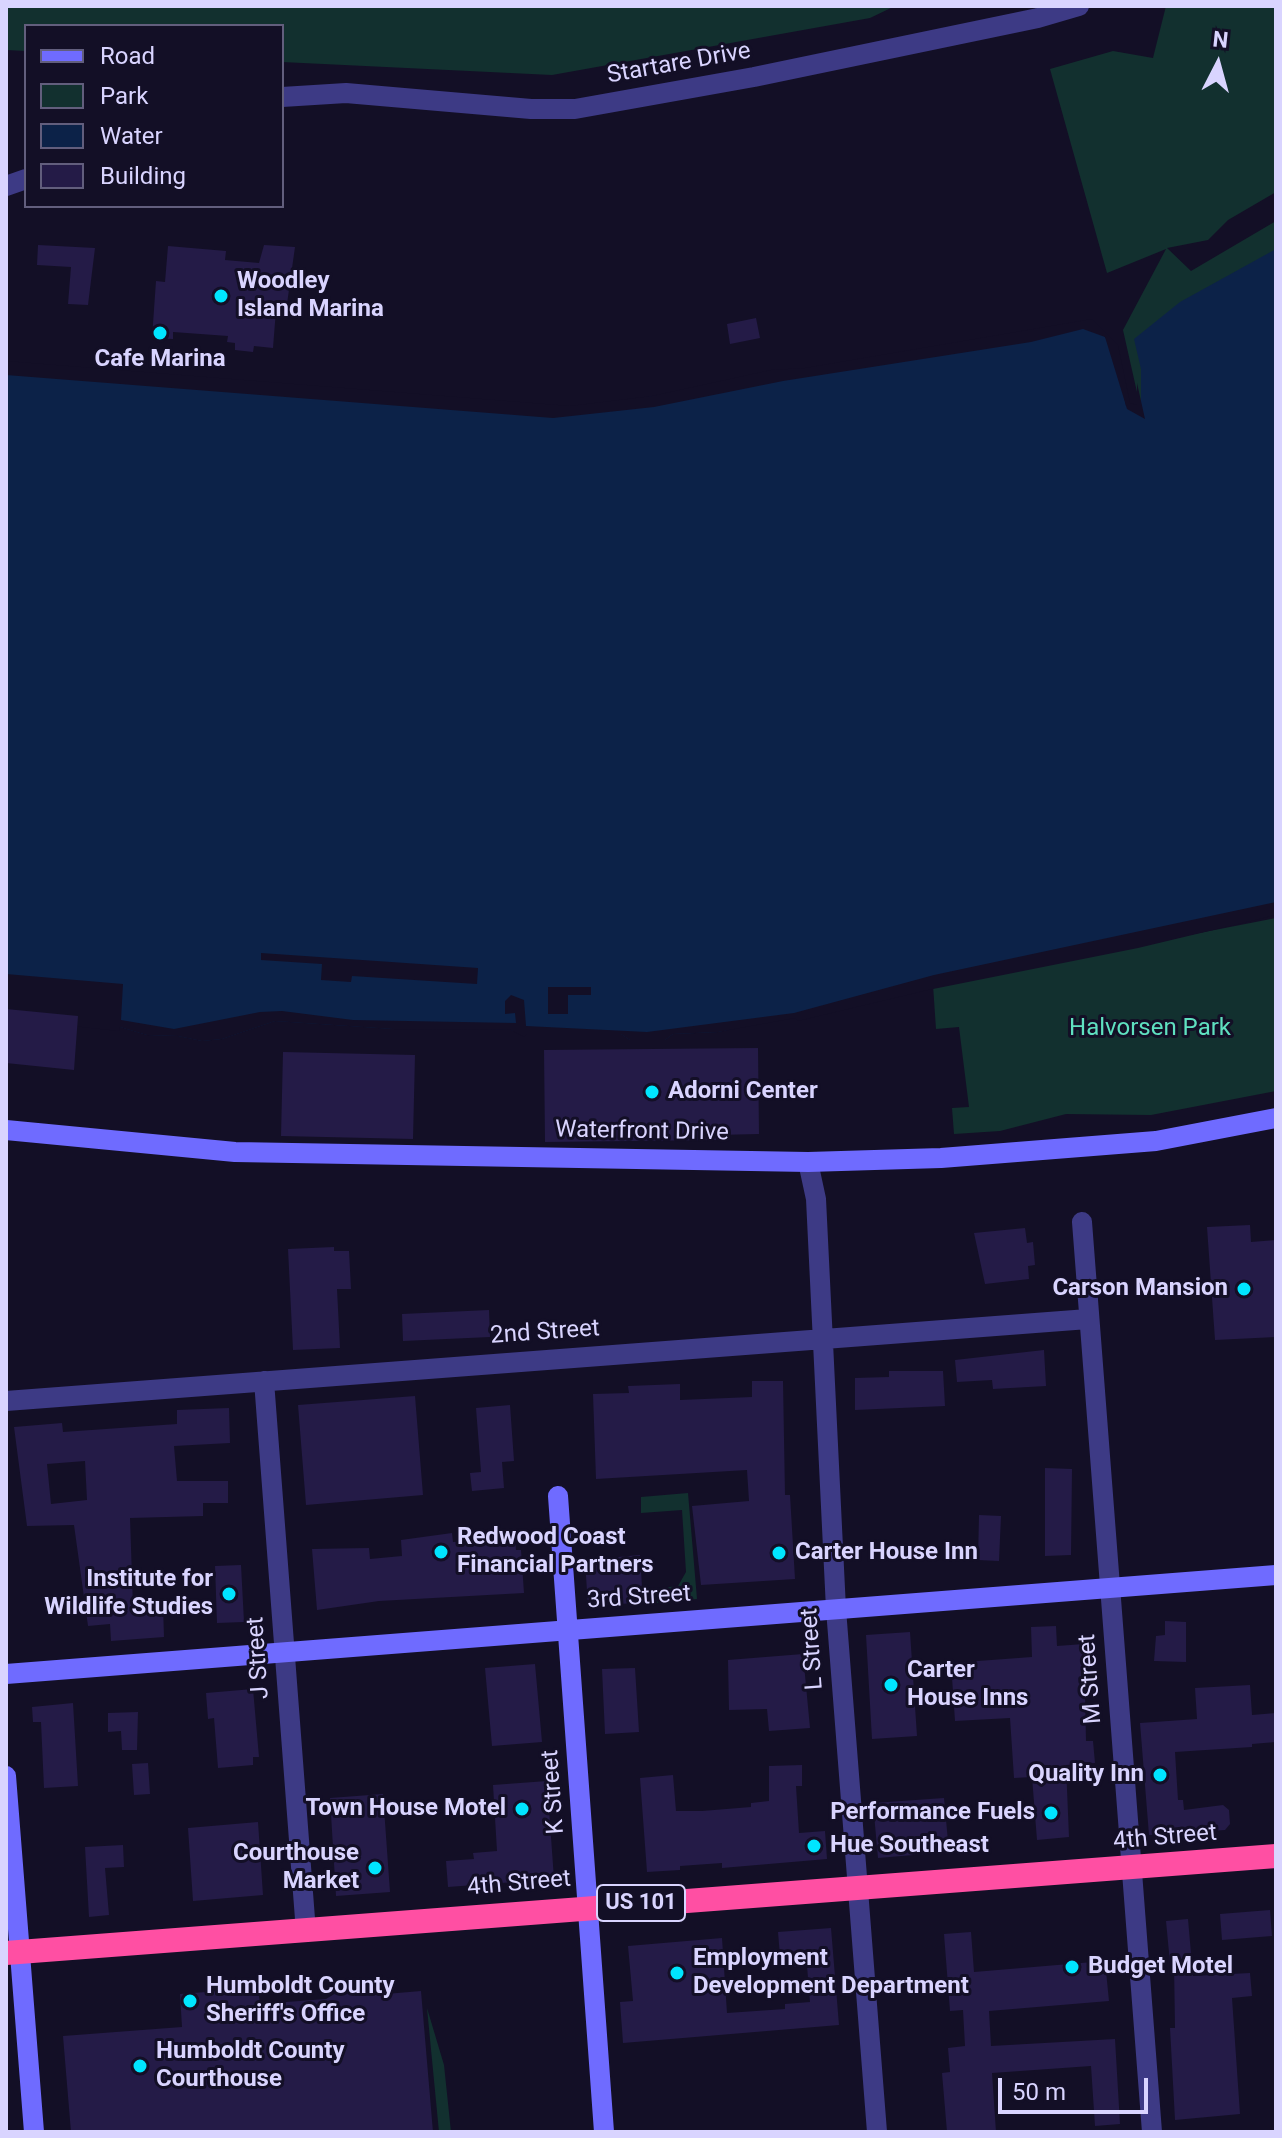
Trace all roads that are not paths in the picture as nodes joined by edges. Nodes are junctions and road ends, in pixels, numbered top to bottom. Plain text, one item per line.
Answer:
1 (1079, 6) edge
2 (284, 97) edge
3 (1276, 1118) edge
4 (6, 1130) edge
5 (808, 1162) junction
6 (1082, 1222) dead end
7 (1088, 1319) junction
8 (824, 1336) junction
9 (264, 1381) junction
10 (6, 1401) edge
11 (558, 1496) dead end
12 (1276, 1575) edge
13 (1109, 1588) junction
14 (836, 1609) junction
15 (568, 1630) junction
16 (285, 1652) junction
17 (6, 1674) edge
18 (6, 1776) edge
19 (1276, 1856) edge
20 (1132, 1869) junction
21 (856, 1889) junction
22 (588, 1906) junction
23 (306, 1932) junction
24 (13, 1953) edge
25 (34, 2132) edge
26 (604, 2132) edge
27 (877, 2132) edge
28 (1152, 2132) edge

1 - 2 street, Startare Drive
3 - 5 street, Waterfront Drive
4 - 5 street, Waterfront Drive
5 - 8 street, L Street
6 - 7 street, M Street
7 - 8 street, 2nd Street
7 - 13 street, M Street
8 - 9 street, 2nd Street
8 - 14 street, L Street
9 - 10 street, 2nd Street
9 - 16 street, J Street
11 - 15 street, K Street
12 - 13 street, 3rd Street
13 - 14 street, 3rd Street
13 - 20 street, M Street
14 - 15 street, 3rd Street
14 - 21 street, L Street
15 - 16 street, 3rd Street
15 - 22 street, K Street
16 - 17 street, 3rd Street
16 - 23 street, J Street
18 - 24 street
19 - 20 highway, 4th Street / US 101
20 - 21 highway, 4th Street / US 101
20 - 28 street, M Street
21 - 22 highway, 4th Street / US 101
21 - 27 street, L Street
22 - 23 highway, 4th Street / US 101
22 - 26 street, K Street
23 - 24 highway, 4th Street / US 101
24 - 25 street

